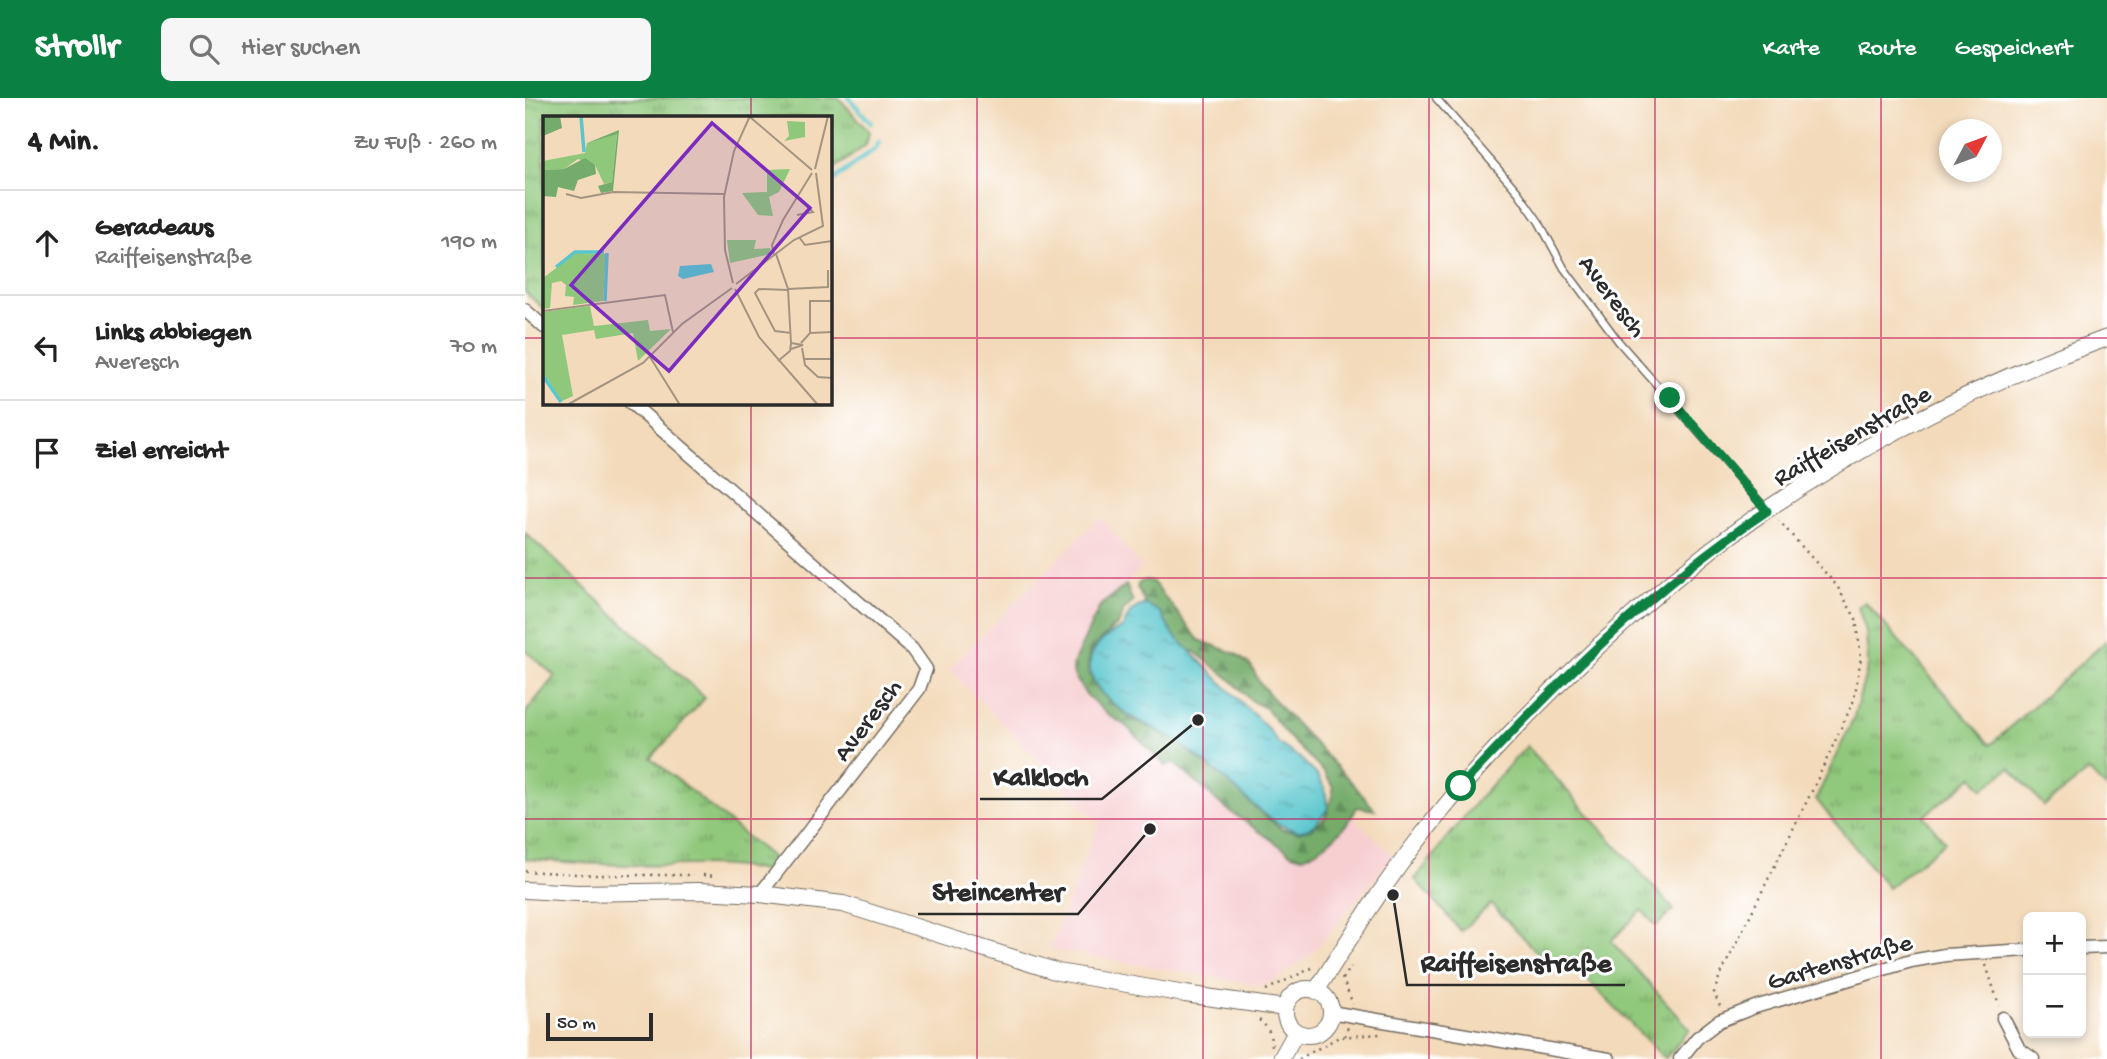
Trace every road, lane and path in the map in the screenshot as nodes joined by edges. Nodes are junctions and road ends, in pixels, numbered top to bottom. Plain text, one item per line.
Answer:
1 (1436, 98) edge
2 (525, 310) edge
3 (543, 326) edge
4 (2107, 338) edge
5 (632, 404) edge
6 (1768, 511) junction
7 (525, 871) edge
8 (724, 877) dead end
9 (765, 888) junction
10 (525, 890) edge
11 (2107, 947) edge
12 (2086, 948) edge
13 (2023, 950) edge
14 (1982, 952) junction
15 (1356, 958) dead end
16 (1336, 975) junction
17 (1316, 991) junction
18 (1261, 1004) junction
19 (1285, 1008) junction
20 (1330, 1012) junction
21 (1351, 1016) junction
22 (1726, 1018) junction
23 (2003, 1018) joint
24 (1403, 1025) junction
25 (1296, 1032) junction
26 (1288, 1057) edge
27 (1609, 1059) edge
28 (1680, 1059) edge
29 (2033, 1059) edge

1 - 6 lane, Averesch
2 - 3 street
4 - 6 street, Raiffeisenstraße
5 - 9 street, Averesch
6 - 16 street, Raiffeisenstraße
6 - 22 path
7 - 8 path
9 - 10 street
9 - 18 street
11 - 12 street
13 - 14 street, Gartenstraße
14 - 22 street, Gartenstraße
14 - 23 path
15 - 16 path
16 - 17 street, Raiffeisenstraße
16 - 18 path
16 - 21 path
17 - 19 street
17 - 20 street
18 - 19 street
18 - 26 path
19 - 25 street
20 - 21 street
20 - 25 street
21 - 24 street
22 - 28 street, Gartenstraße
23 - 29 street
24 - 26 path
24 - 27 street
25 - 26 street

